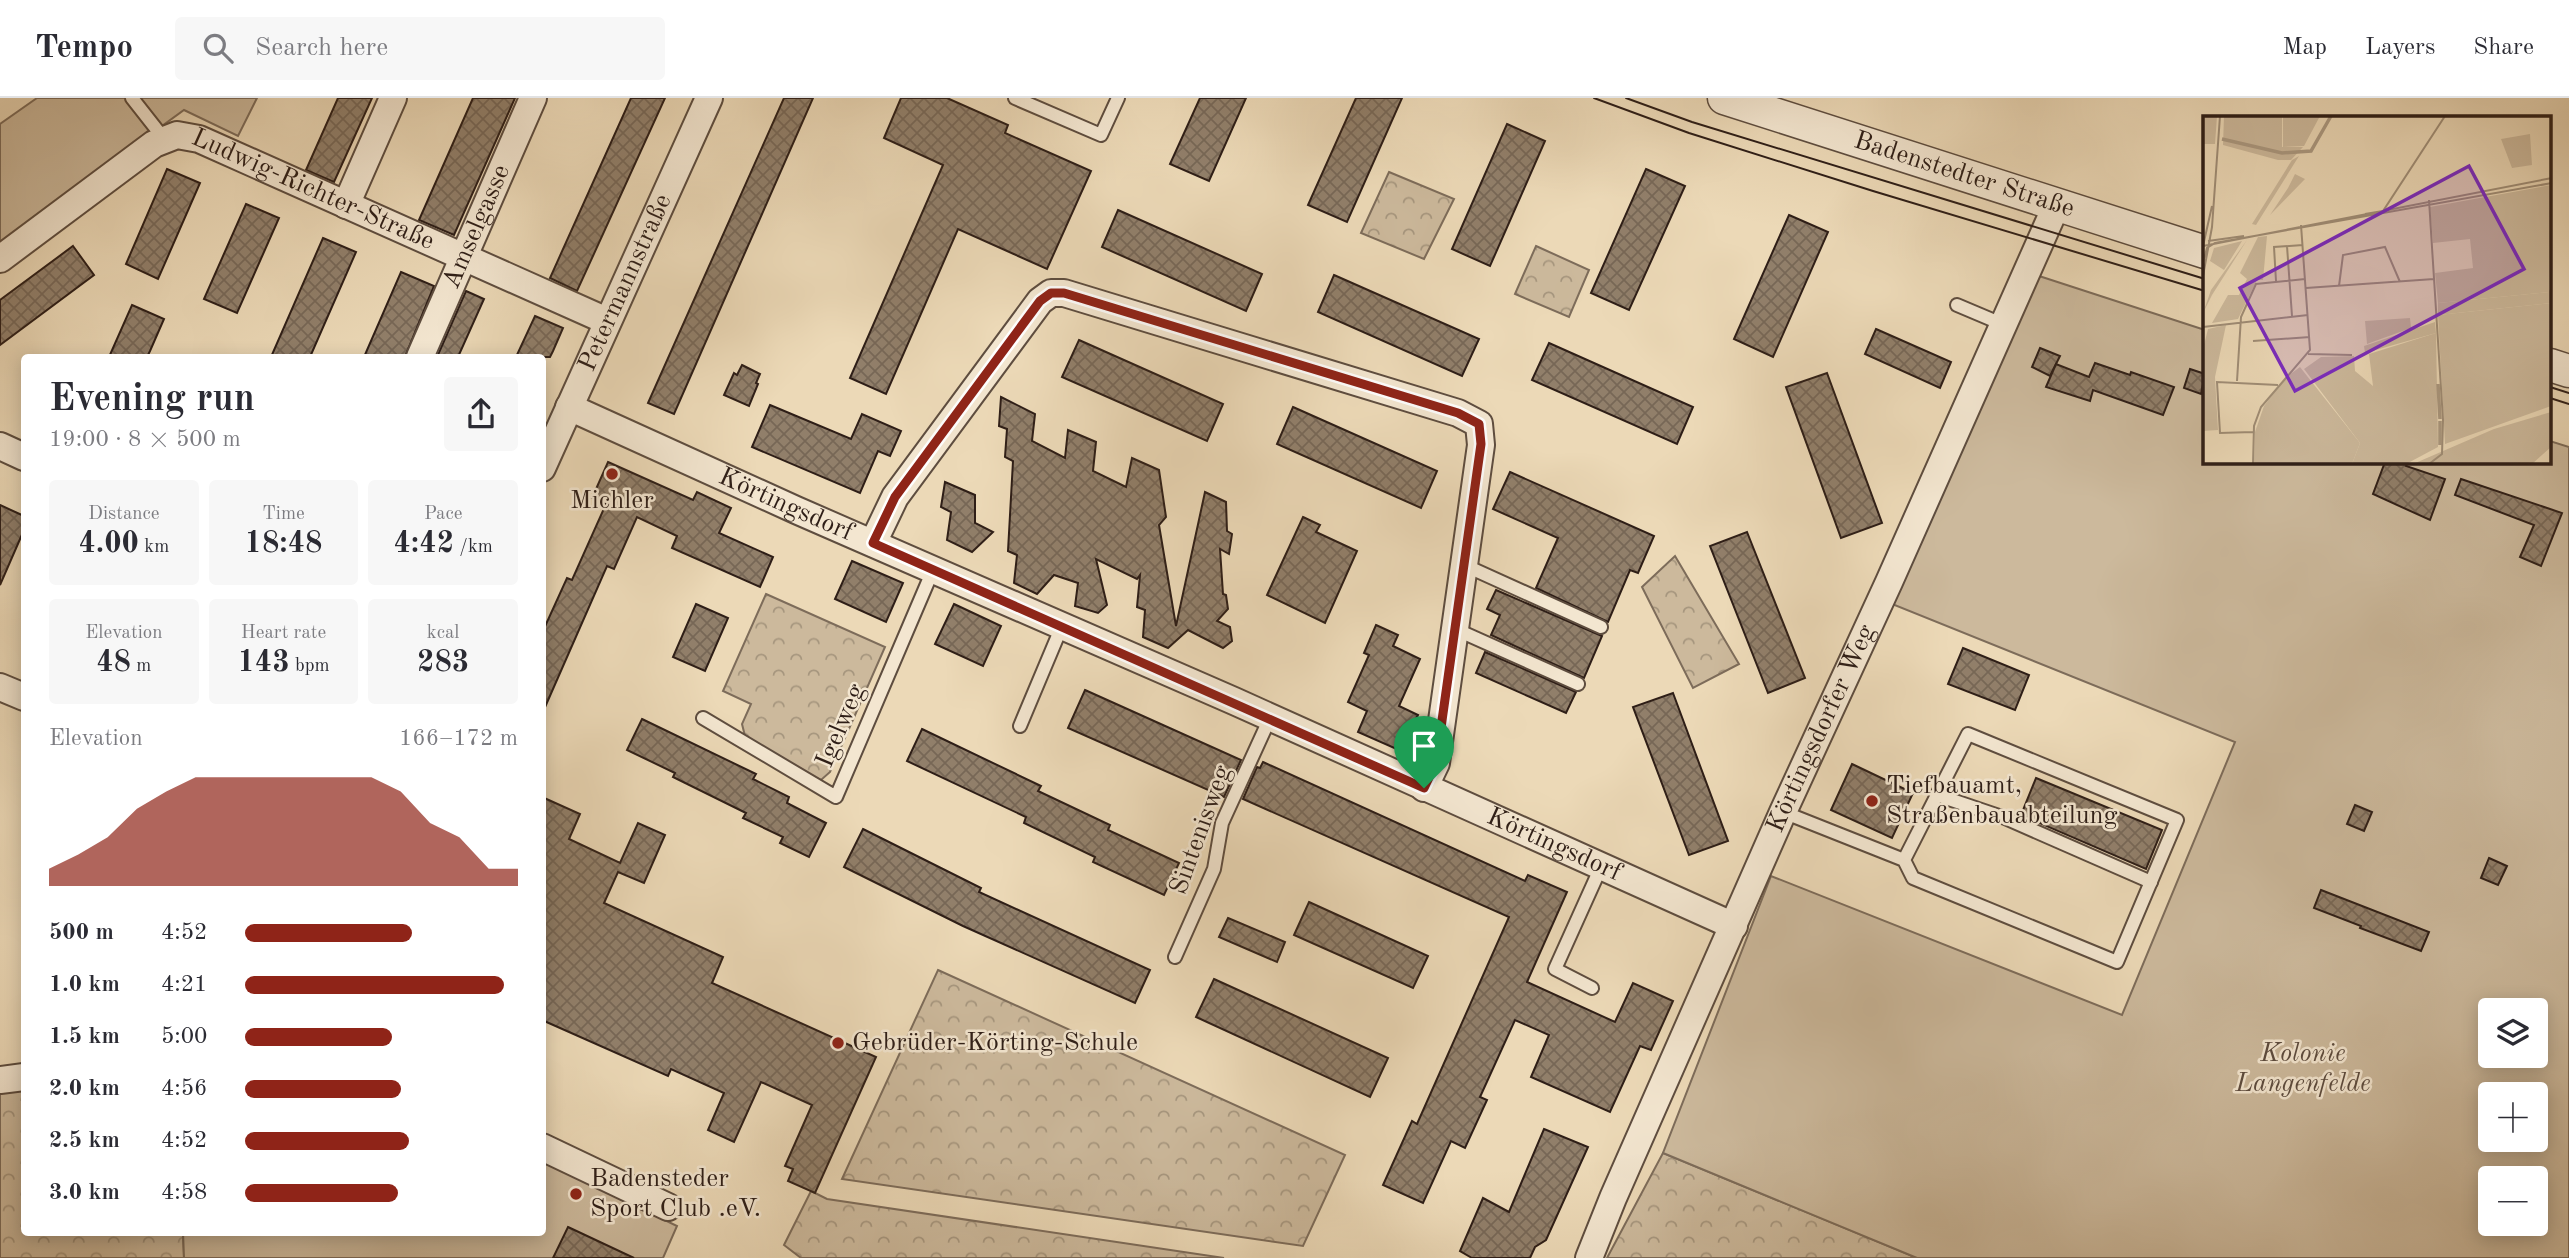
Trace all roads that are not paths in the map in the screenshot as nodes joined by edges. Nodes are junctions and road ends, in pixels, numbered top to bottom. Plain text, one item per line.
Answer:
1 (132, 98) edge
2 (393, 98) edge
3 (533, 98) edge
4 (709, 98) edge
5 (1015, 98) edge
6 (1118, 98) edge
7 (1724, 98) edge
8 (165, 140) junction
9 (2057, 204) junction
10 (346, 205) junction
11 (2203, 251) edge
12 (463, 258) junction
13 (0, 259) edge
14 (1957, 304) dead end
15 (607, 321) junction
16 (2002, 324) junction
17 (421, 354) edge
18 (2552, 366) edge
19 (2569, 371) edge
20 (569, 407) junction
21 (0, 446) edge
22 (21, 456) edge
23 (546, 459) edge
24 (873, 543) junction
25 (1464, 565) junction
26 (933, 570) junction
27 (1062, 626) junction
28 (1601, 626) dead end
29 (1455, 629) junction
30 (1578, 684) dead end
31 (0, 687) edge
32 (21, 696) edge
33 (703, 718) dead end
34 (1270, 718) junction
35 (1020, 726) dead end
36 (1424, 788) junction
37 (1937, 795) junction
38 (1783, 812) junction
39 (1903, 860) junction
40 (1601, 867) junction
41 (2151, 882) junction
42 (1734, 926) junction
43 (1175, 957) dead end
44 (1592, 988) dead end
45 (21, 1077) edge
46 (0, 1080) edge
47 (546, 1149) edge
48 (668, 1207) dead end
49 (1589, 1258) edge

1 - 8 lane
2 - 10 street
3 - 12 street, Amselgasse
4 - 15 street, Petermannstraße
5 - 6 lane
7 - 9 street, Badenstedter Straße
8 - 10 street, Ludwig-Richter-Straße
8 - 13 street, Ludwig-Richter-Straße
9 - 11 street, Badenstedter Straße
9 - 16 street, Körtingsdorfer Weg
10 - 12 street, Ludwig-Richter-Straße
12 - 15 street, Ludwig-Richter-Straße
12 - 17 street, Amselgasse
14 - 16 lane
15 - 20 street, Petermannstraße
16 - 38 street, Körtingsdorfer Weg
18 - 19 street
20 - 23 street, Petermannstraße
20 - 24 street, Körtingsdorf
21 - 22 street
24 - 25 street
24 - 26 street, Körtingsdorf
25 - 28 lane
25 - 29 street
26 - 27 street, Körtingsdorf
26 - 33 lane, Igelweg
27 - 34 street, Körtingsdorf
27 - 35 lane
29 - 30 lane
29 - 36 street
31 - 32 street
34 - 36 street, Körtingsdorf
34 - 43 lane, Sintenisweg
36 - 40 street, Körtingsdorf
37 - 39 lane
37 - 41 lane
37 - 41 lane
38 - 39 lane
38 - 42 street, Körtingsdorfer Weg
39 - 41 lane
40 - 42 street, Körtingsdorf
40 - 44 lane
42 - 49 street, Körtingsdorfer Weg
45 - 46 street
47 - 48 street

